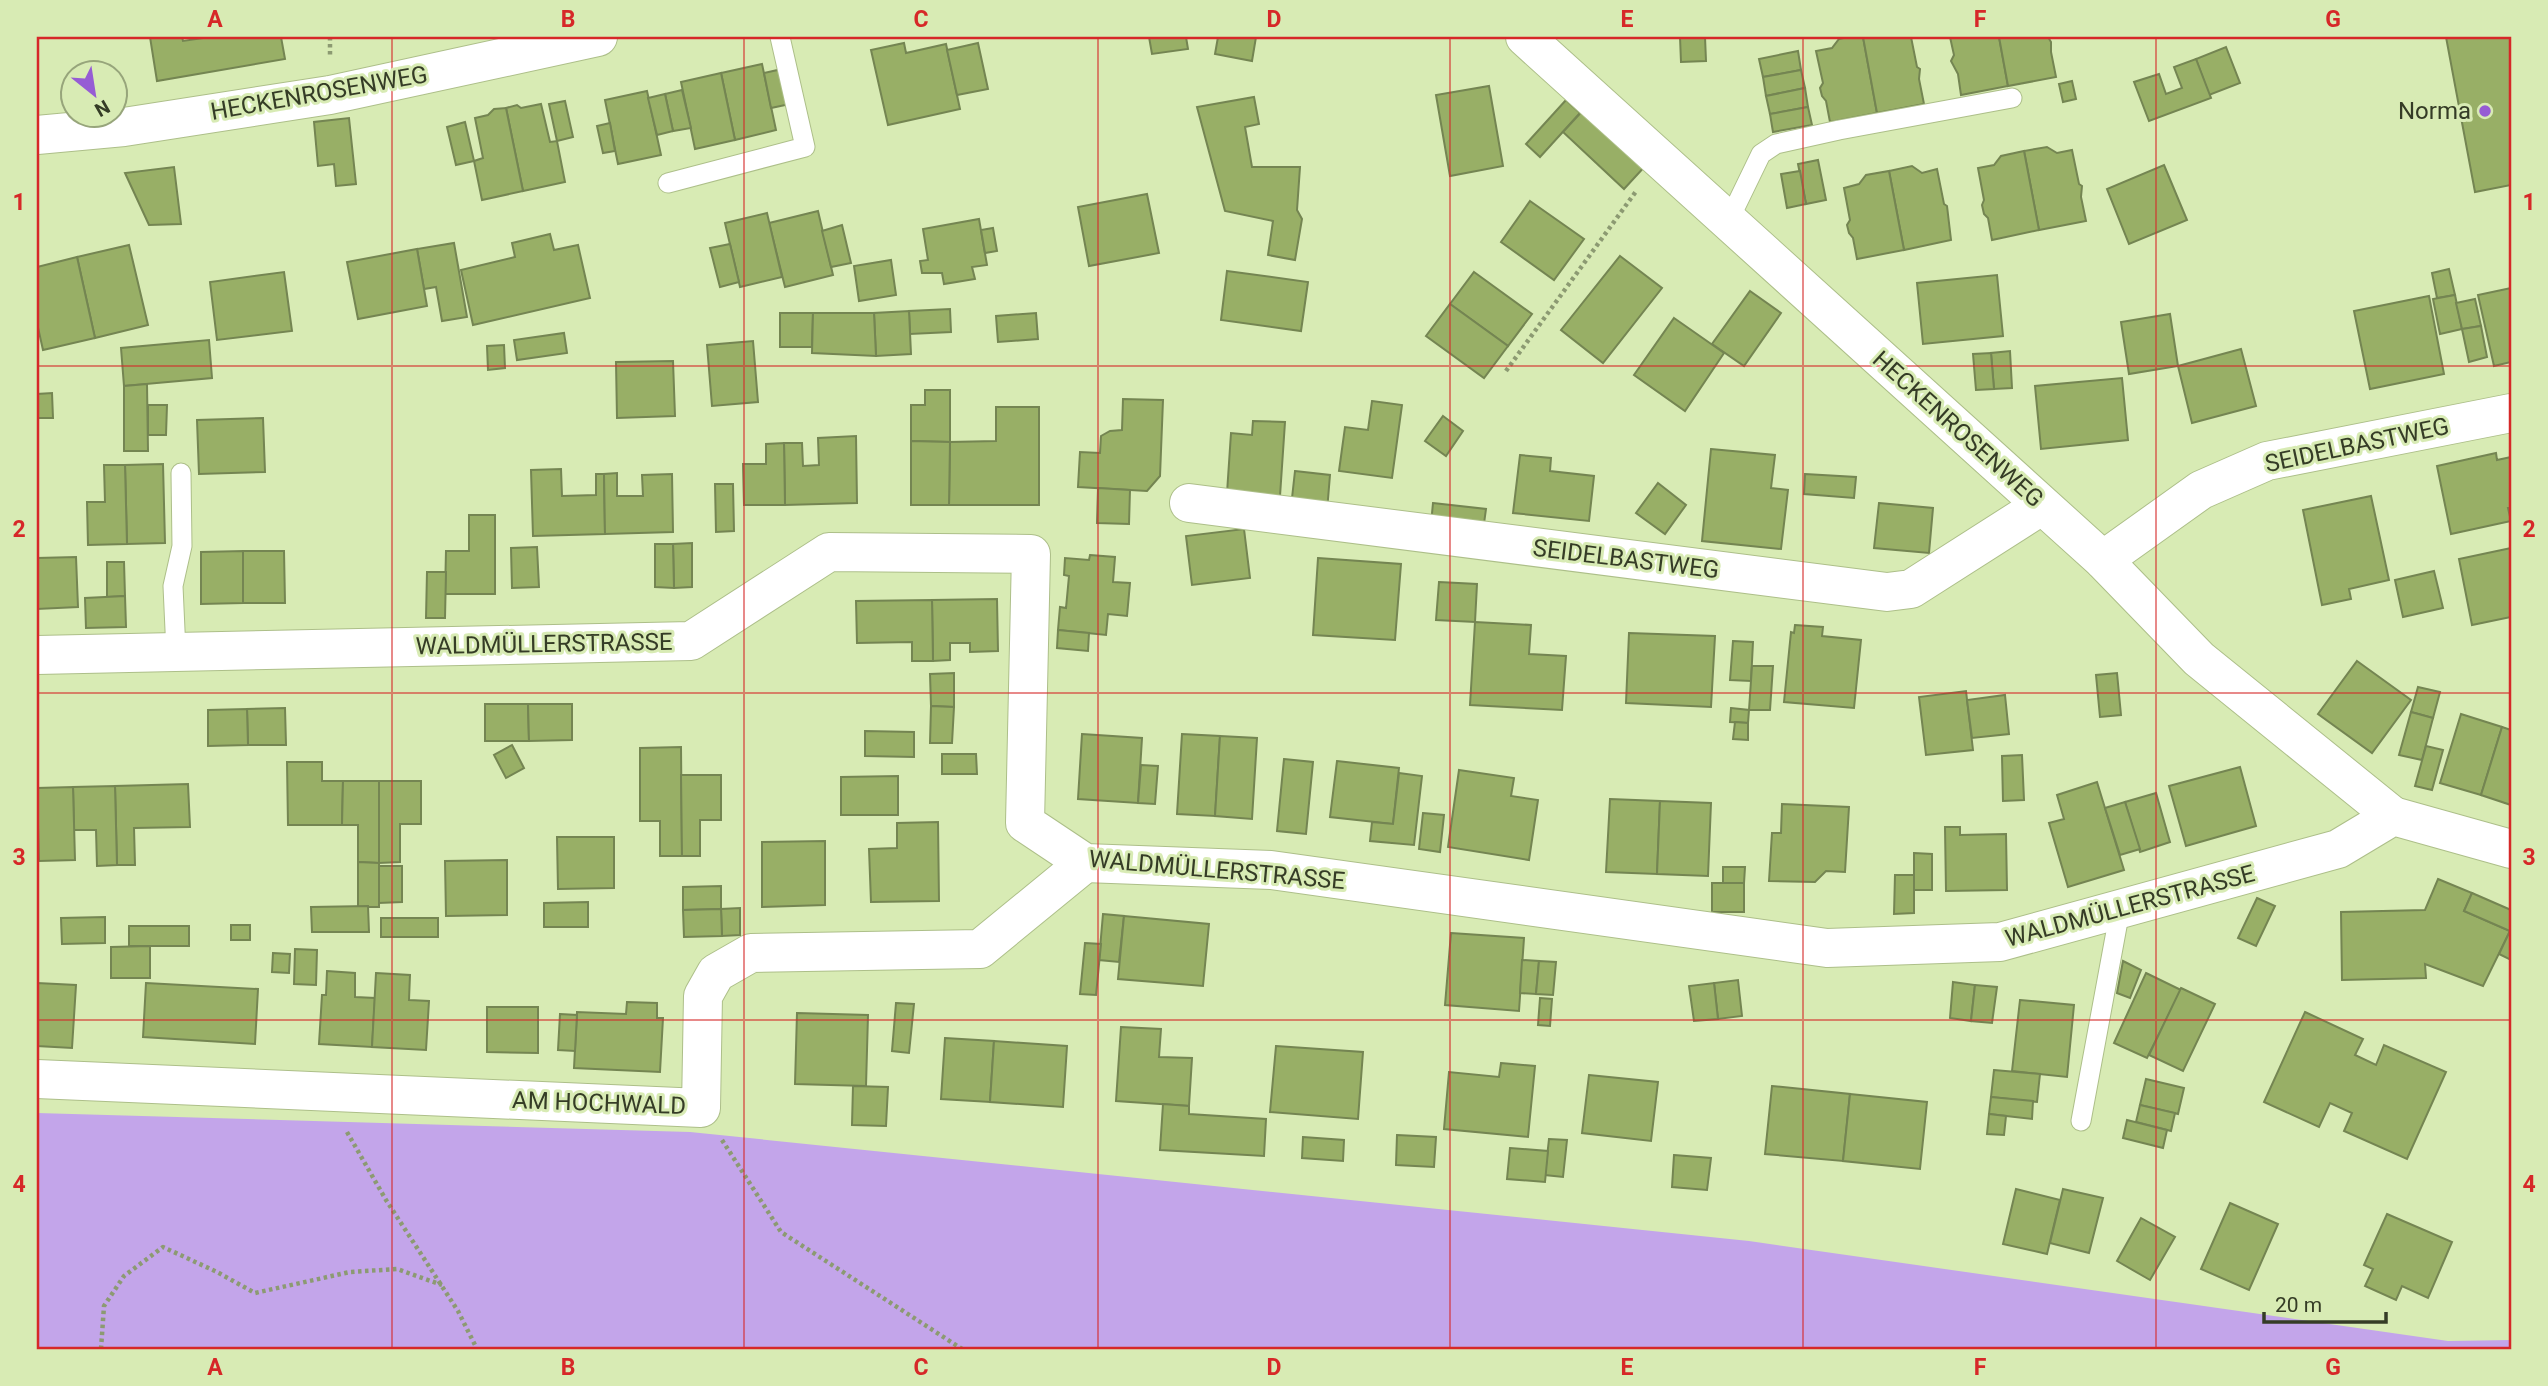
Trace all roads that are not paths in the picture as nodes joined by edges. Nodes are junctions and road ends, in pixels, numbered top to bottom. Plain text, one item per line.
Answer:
1 (598, 37) edge
2 (780, 37) edge
3 (1525, 37) edge
4 (2012, 98) dead end
5 (37, 135) edge
6 (668, 183) dead end
7 (1729, 220) junction
8 (2511, 413) edge
9 (181, 473) dead end
10 (1189, 503) dead end
11 (2041, 506) junction
12 (2103, 560) junction
13 (176, 652) junction
14 (37, 655) edge
15 (2393, 816) junction
16 (2511, 849) edge
17 (1085, 863) junction
18 (2120, 910) junction
19 (37, 1079) edge
20 (2081, 1121) dead end

1 - 5 street, HECKENROSENWEG
2 - 6 lane
3 - 7 street, HECKENROSENWEG
4 - 7 lane
7 - 11 street, HECKENROSENWEG
8 - 12 street, SEIDELBASTWEG
9 - 13 lane
10 - 11 street, SEIDELBASTWEG
11 - 12 street, HECKENROSENWEG
12 - 15 street, HECKENROSENWEG
13 - 14 street, WALDMÜLLERSTRASSE
13 - 17 street, WALDMÜLLERSTRASSE
15 - 16 street
15 - 18 street, WALDMÜLLERSTRASSE
17 - 18 street, WALDMÜLLERSTRASSE
17 - 19 street, AM HOCHWALD
18 - 20 lane

